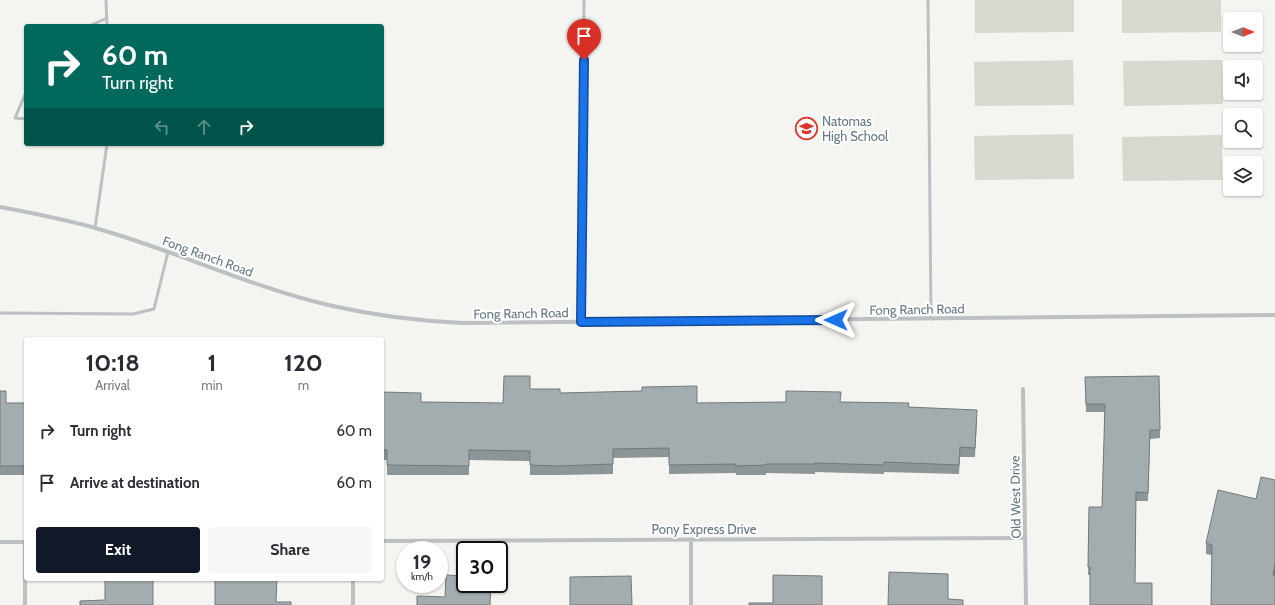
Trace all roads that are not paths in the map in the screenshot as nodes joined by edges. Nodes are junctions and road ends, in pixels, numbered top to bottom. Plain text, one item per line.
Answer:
1 (106, 0) edge
2 (584, 0) edge
3 (928, 0) edge
4 (107, 18) junction
5 (94, 24) edge
6 (107, 24) edge
7 (24, 97) edge
8 (24, 119) edge
9 (107, 146) edge
10 (0, 207) edge
11 (95, 228) junction
12 (168, 252) junction
13 (0, 313) edge
14 (1275, 315) edge
15 (931, 318) junction
16 (581, 322) junction
17 (1023, 389) dead end
18 (1025, 538) junction
19 (384, 540) edge
20 (691, 540) junction
21 (0, 542) edge
22 (24, 542) edge
23 (25, 581) edge
24 (353, 581) edge
25 (25, 605) edge
26 (353, 605) edge
27 (691, 605) edge
28 (1026, 605) edge

1 - 4 lane
2 - 16 lane
3 - 15 lane
4 - 5 lane
4 - 6 lane
7 - 8 lane
9 - 11 lane
10 - 11 street, Fong Ranch Road
11 - 12 street, Fong Ranch Road
12 - 13 lane
12 - 16 street, Fong Ranch Road
14 - 15 street, Fong Ranch Road
15 - 16 street, Fong Ranch Road
17 - 18 street, Old West Drive
18 - 20 street, Pony Express Drive
18 - 28 street, Old West Drive
19 - 20 street, Pony Express Drive
20 - 27 street
21 - 22 street
23 - 25 street
24 - 26 street

